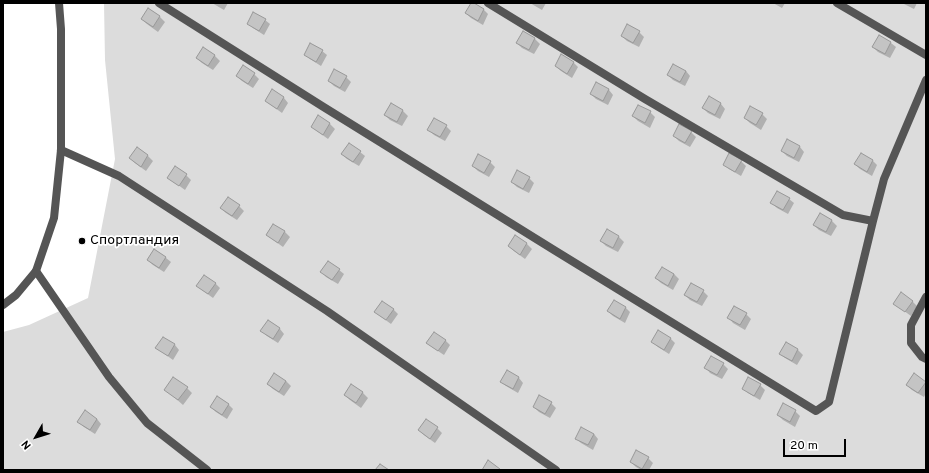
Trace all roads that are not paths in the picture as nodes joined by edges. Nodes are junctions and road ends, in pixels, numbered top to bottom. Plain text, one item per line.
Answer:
1 (60, 3) edge
2 (159, 3) edge
3 (488, 3) edge
4 (838, 3) edge
5 (926, 55) edge
6 (926, 80) edge
7 (61, 150) junction
8 (873, 221) junction
9 (36, 271) junction
10 (926, 297) edge
11 (3, 305) edge
12 (926, 359) edge
13 (207, 470) edge
14 (556, 470) edge

1 - 7 street
2 - 8 street
3 - 8 street
4 - 5 street
6 - 8 street
7 - 9 street
7 - 14 street
9 - 11 street
9 - 13 street
10 - 12 street

